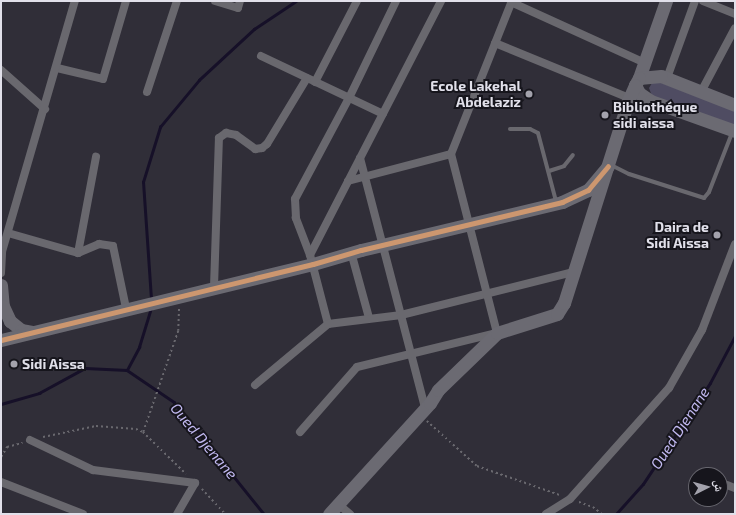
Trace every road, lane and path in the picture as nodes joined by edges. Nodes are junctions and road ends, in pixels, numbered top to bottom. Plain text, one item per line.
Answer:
1 (75, 1) edge
2 (126, 1) edge
3 (177, 1) edge
4 (215, 1) edge
5 (240, 1) edge
6 (356, 1) edge
7 (396, 1) edge
8 (441, 1) edge
9 (666, 1) edge
10 (695, 1) edge
11 (703, 1) edge
12 (511, 2) edge
13 (659, 7) edge
14 (735, 14) edge
15 (735, 28) edge
16 (652, 40) junction
17 (495, 43) junction
18 (261, 56) dead end
19 (645, 63) junction
20 (57, 68) junction
21 (1, 70) edge
22 (664, 77) junction
23 (306, 78) junction
24 (315, 82) junction
25 (637, 82) junction
26 (147, 92) dead end
27 (701, 92) junction
28 (349, 98) junction
29 (629, 98) junction
30 (651, 101) junction
31 (735, 105) edge
32 (45, 109) junction
33 (383, 114) junction
34 (623, 118) junction
35 (510, 129) dead end
36 (734, 131) edge
37 (451, 154) junction
38 (573, 155) dead end
39 (96, 157) dead end
40 (360, 158) junction
41 (608, 165) junction
42 (549, 172) junction
43 (366, 177) junction
44 (348, 181) junction
45 (556, 204) junction
46 (470, 224) junction
47 (8, 233) junction
48 (383, 244) junction
49 (735, 244) edge
50 (351, 252) junction
51 (2, 253) edge
52 (78, 253) junction
53 (312, 259) junction
54 (574, 272) junction
55 (1, 273) edge
56 (1, 285) edge
57 (214, 287) junction
58 (489, 293) junction
59 (177, 296) junction
60 (130, 307) junction
61 (401, 315) junction
62 (368, 318) junction
63 (328, 324) junction
64 (518, 326) junction
65 (32, 332) junction
66 (497, 333) junction
67 (1, 340) edge
68 (412, 354) junction
69 (255, 385) dead end
70 (425, 408) junction
71 (143, 432) junction
72 (300, 432) dead end
73 (30, 440) junction
74 (1, 457) edge
75 (1, 482) edge
76 (195, 483) junction
77 (570, 499) junction
78 (338, 504) junction
79 (83, 514) edge
80 (177, 514) edge
81 (225, 514) edge
82 (328, 514) edge
83 (350, 514) edge
84 (546, 514) edge
85 (602, 514) edge

1 - 20 street
2 - 20 street
3 - 26 street
4 - 5 street
6 - 24 street
7 - 28 street
8 - 33 street
9 - 13 main road
10 - 22 street
11 - 14 street
12 - 17 street
12 - 19 street
13 - 16 main road
15 - 27 street
16 - 19 main road
16 - 22 main road
17 - 29 street
17 - 37 street
18 - 23 street
19 - 25 main road
20 - 32 street
21 - 32 street
22 - 25 main road
22 - 27 main road
23 - 24 street
23 - 57 street
24 - 28 street
25 - 29 main road
25 - 30 main road
27 - 31 main road
28 - 33 street
28 - 53 street
29 - 34 main road
30 - 34 main road
30 - 36 main road
32 - 47 street
33 - 40 street
34 - 41 main road
35 - 42 lane
36 - 41 lane
37 - 43 street
37 - 46 street
38 - 42 lane
39 - 52 street
40 - 43 street
40 - 44 street
41 - 45 main road
41 - 54 main road
42 - 45 lane
43 - 44 street
43 - 48 street
44 - 53 street
45 - 46 main road
46 - 48 main road
46 - 58 street
47 - 51 street
47 - 52 street
48 - 50 main road
48 - 61 street
49 - 77 street
50 - 53 main road
50 - 62 street
51 - 55 street
52 - 60 street
53 - 57 main road
53 - 63 street
54 - 58 street
54 - 64 main road
56 - 65 main road
57 - 59 main road
58 - 61 street
58 - 66 street
59 - 60 main road
59 - 71 path
60 - 65 main road
61 - 62 street
61 - 68 street
62 - 63 street
63 - 69 street
64 - 66 main road
64 - 70 main road
65 - 67 main road
66 - 68 street
66 - 70 main road
68 - 70 street
68 - 72 street
70 - 77 path
70 - 78 main road
71 - 73 path
71 - 76 path
73 - 74 path
73 - 76 street
75 - 79 street
76 - 80 street
76 - 81 path
77 - 84 street
77 - 85 path
78 - 82 main road
78 - 83 street

